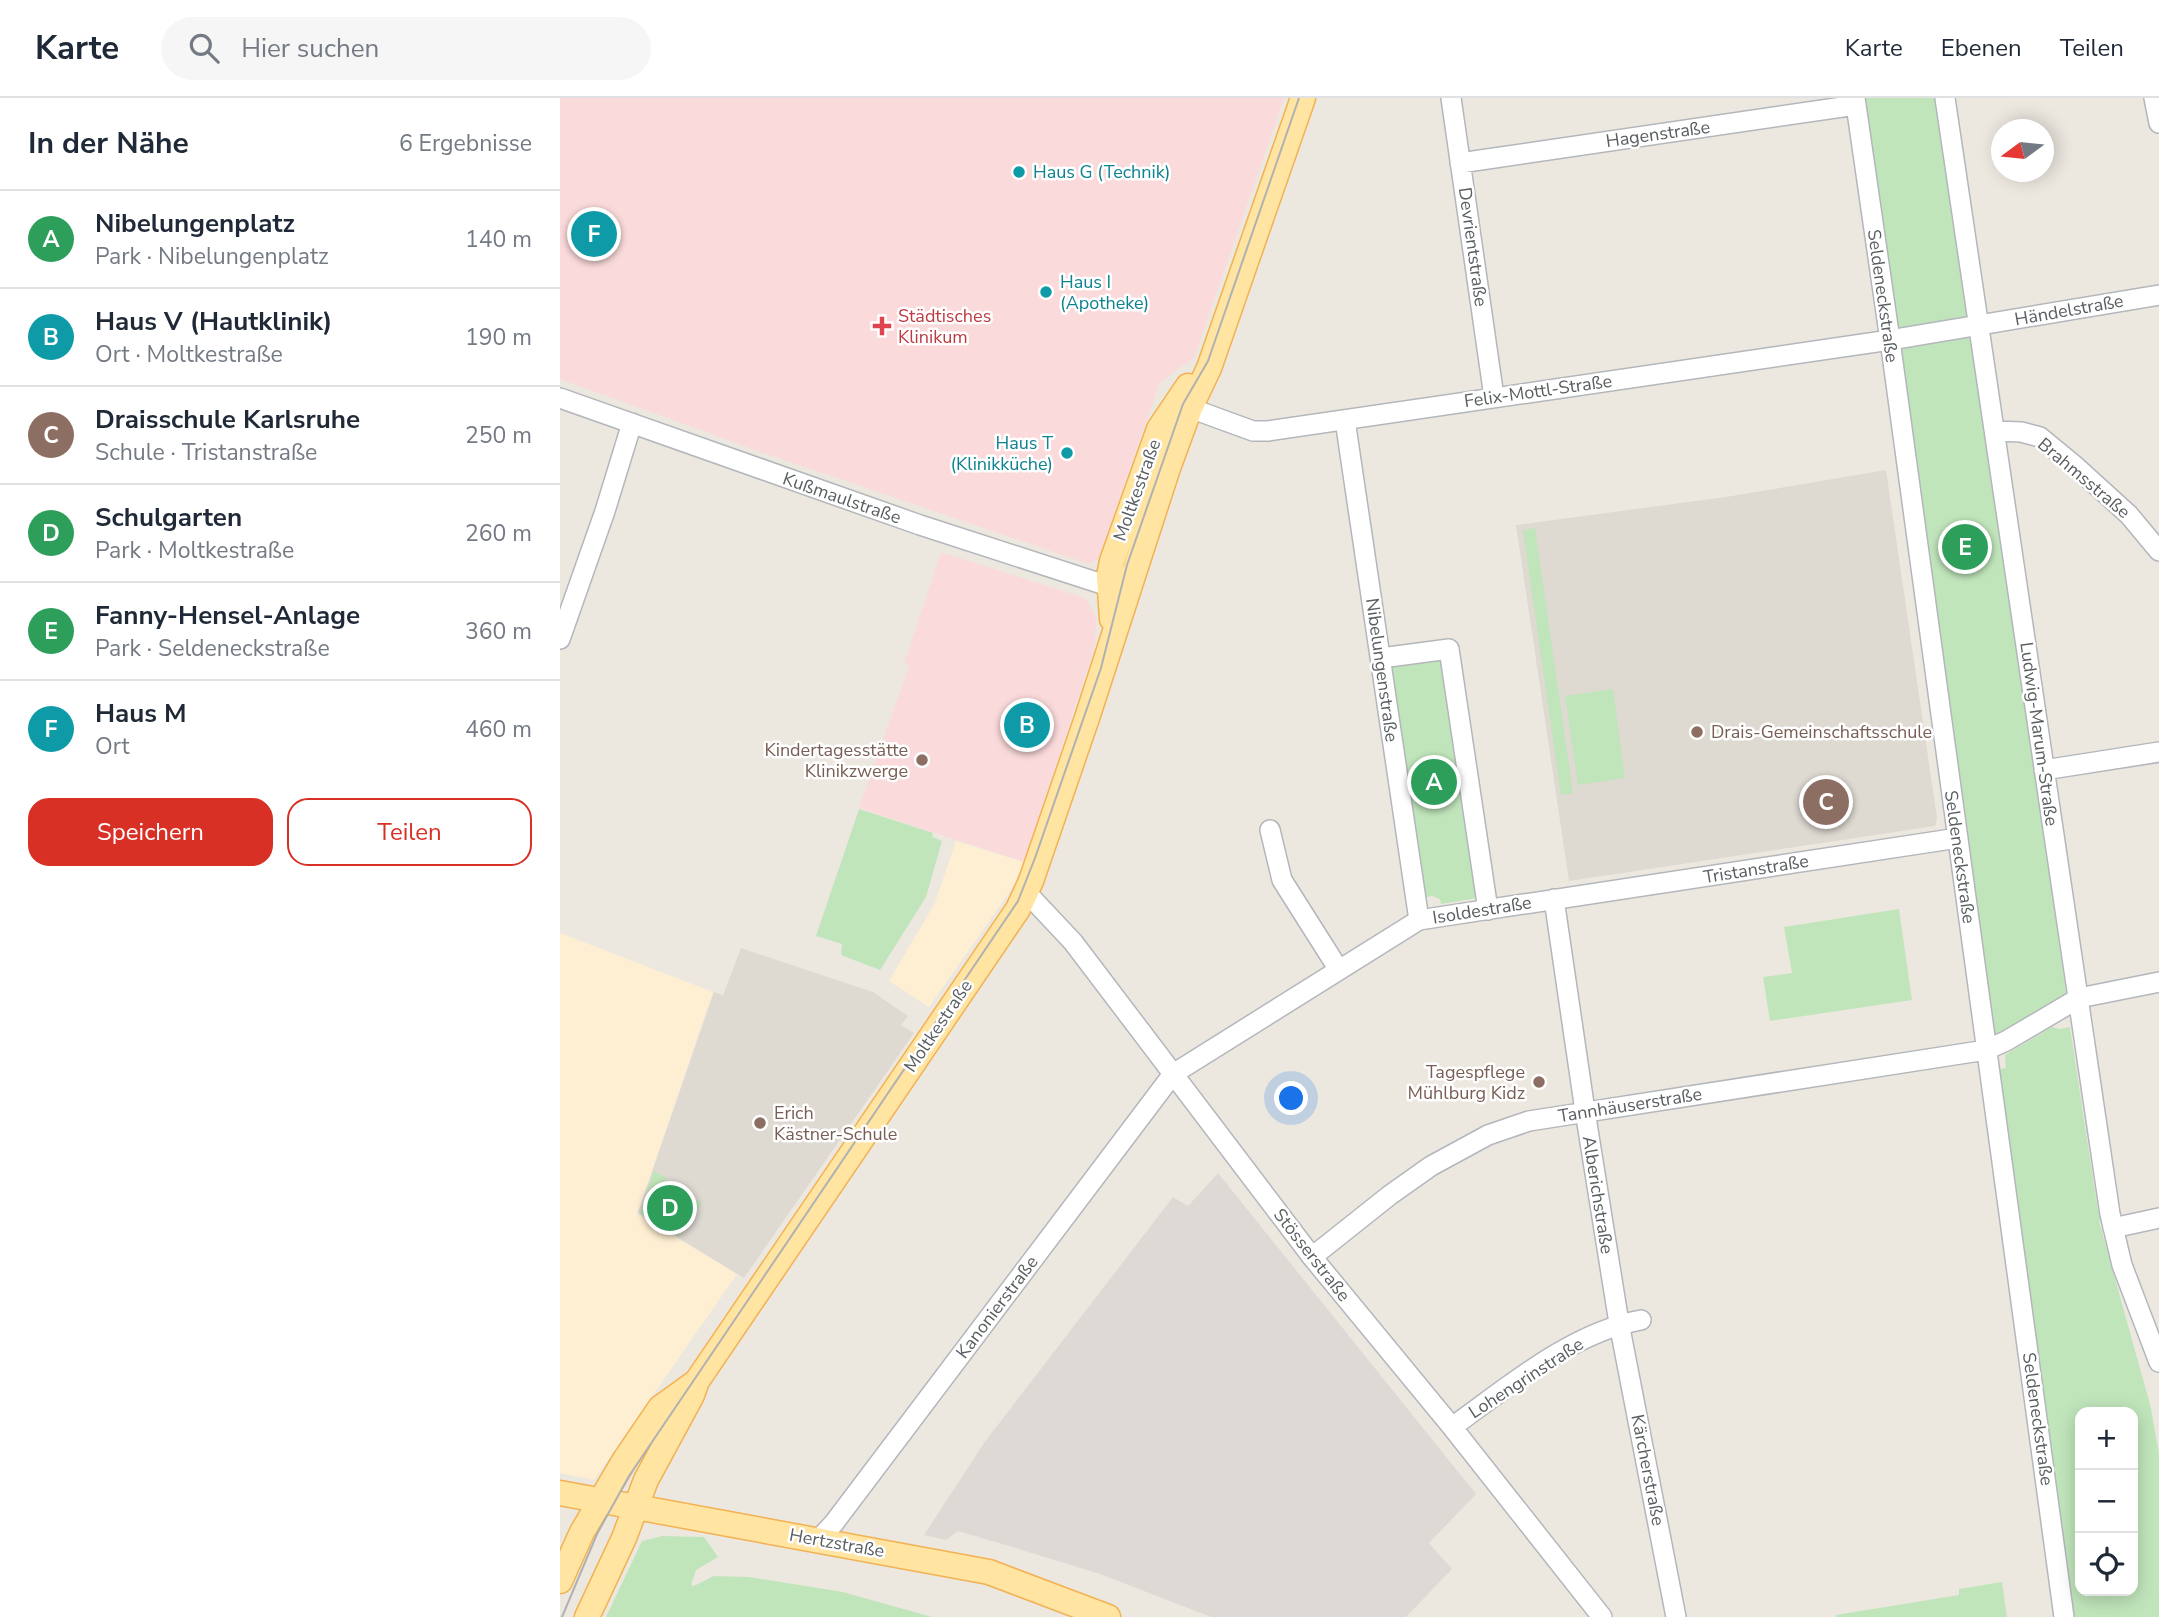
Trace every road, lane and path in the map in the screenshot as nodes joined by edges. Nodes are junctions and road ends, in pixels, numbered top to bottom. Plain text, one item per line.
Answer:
1 (1303, 98) edge
2 (1451, 98) edge
3 (1945, 98) edge
4 (2154, 98) edge
5 (1855, 101) edge
6 (2159, 123) edge
7 (1460, 163) junction
8 (2159, 295) edge
9 (1227, 319) junction
10 (1979, 326) junction
11 (1890, 340) junction
12 (1494, 397) junction
13 (560, 398) edge
14 (1190, 408) junction
15 (1345, 420) junction
16 (632, 423) junction
17 (1995, 431) junction
18 (2156, 542) edge
19 (1119, 588) junction
20 (560, 639) edge
21 (1381, 658) junction
22 (2159, 752) edge
23 (2044, 770) junction
24 (1270, 830) dead end
25 (1958, 838) junction
26 (1026, 892) junction
27 (1554, 899) junction
28 (1488, 910) junction
29 (1419, 920) junction
30 (1339, 970) junction
31 (2159, 982) edge
32 (2079, 998) junction
33 (1986, 1050) junction
34 (1173, 1074) junction
35 (1585, 1111) junction
36 (2159, 1218) edge
37 (2113, 1228) junction
38 (1312, 1257) junction
39 (1641, 1320) dead end
40 (1619, 1323) junction
41 (2159, 1363) edge
42 (697, 1381) junction
43 (1452, 1427) junction
44 (560, 1493) edge
45 (600, 1501) junction
46 (635, 1508) junction
47 (819, 1539) junction
48 (560, 1581) edge
49 (587, 1617) edge
50 (1108, 1617) edge
51 (1602, 1617) edge
52 (1676, 1617) edge
53 (2064, 1617) edge

1 - 9 main road, Moltkestraße
2 - 7 street, Devrientstraße
3 - 10 street, Ludwig-Marum-Straße
4 - 6 street
5 - 7 street, Hagenstraße
5 - 11 street, Seldeneckstraße
7 - 12 street, Devrientstraße
8 - 10 street, Händelstraße
9 - 14 main road, Moltkestraße
9 - 19 main road, Moltkestraße
10 - 11 street, Händelstraße
10 - 17 street, Ludwig-Marum-Straße
11 - 12 street, Felix-Mottl-Straße
11 - 25 street, Seldeneckstraße
12 - 15 street, Felix-Mottl-Straße
13 - 16 street, Kußmaulstraße
14 - 15 street, Felix-Mottl-Straße
14 - 19 main road, Moltkestraße
15 - 21 street, Nibelungenstraße
16 - 19 street, Kußmaulstraße
16 - 20 street
17 - 18 street, Brahmsstraße
17 - 23 street, Ludwig-Marum-Straße
19 - 26 main road, Moltkestraße
21 - 28 street
21 - 29 street, Nibelungenstraße
22 - 23 street
23 - 32 street, Ludwig-Marum-Straße
24 - 30 street
25 - 27 street, Tristanstraße
25 - 33 street, Seldeneckstraße
26 - 34 street, Stösserstraße
26 - 42 main road, Moltkestraße
27 - 28 street, Isoldestraße
27 - 35 street, Alberichstraße
28 - 29 street, Isoldestraße
29 - 30 street, Isoldestraße
30 - 34 street, Isoldestraße
31 - 32 street, Tannhäuserstraße
32 - 33 street, Tannhäuserstraße
32 - 37 street, Ludwig-Marum-Straße
33 - 35 street, Tannhäuserstraße
33 - 53 street, Seldeneckstraße
34 - 38 street, Stösserstraße
34 - 47 street, Kanonierstraße
35 - 38 street, Tannhäuserstraße
35 - 40 street, Alberichstraße
36 - 37 street
37 - 41 street, Ludwig-Marum-Straße
38 - 43 street, Stösserstraße
39 - 40 street, Lohengrinstraße
40 - 43 street, Lohengrinstraße
40 - 52 street, Kärcherstraße
42 - 45 main road, Moltkestraße
42 - 46 main road, Moltkestraße
43 - 51 street, Stösserstraße
44 - 45 main road, Hertzstraße
45 - 46 main road, Hertzstraße
45 - 48 main road, Moltkestraße
46 - 47 main road, Hertzstraße
46 - 49 main road, Moltkestraße
47 - 50 main road, Hertzstraße

